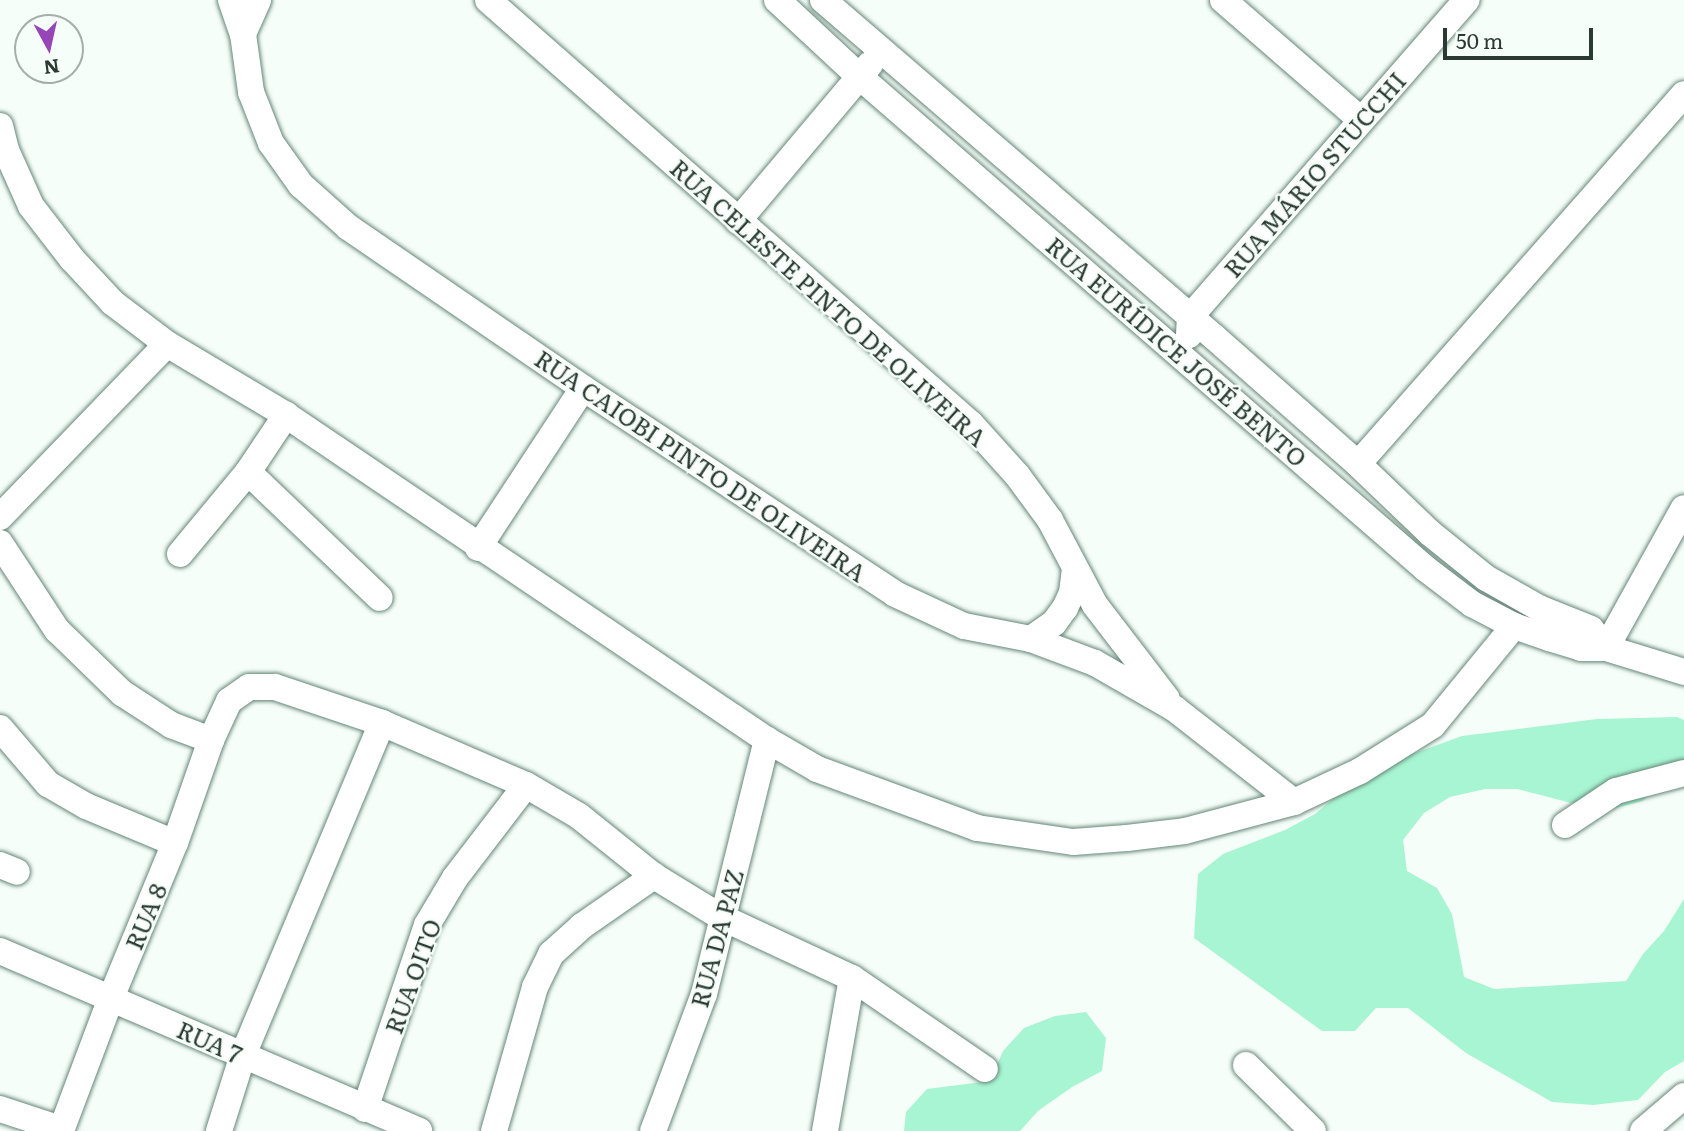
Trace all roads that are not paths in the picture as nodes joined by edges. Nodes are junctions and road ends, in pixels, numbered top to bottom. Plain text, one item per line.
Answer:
1 (231, 0) edge
2 (258, 0) edge
3 (488, 0) edge
4 (777, 0) edge
5 (823, 0) edge
6 (1223, 0) edge
7 (1467, 0) edge
8 (243, 34) junction
9 (880, 51) junction
10 (860, 77) junction
11 (1684, 94) edge
12 (1360, 119) junction
13 (0, 126) edge
14 (738, 220) junction
15 (1190, 317) junction
16 (167, 344) junction
17 (1188, 359) junction
18 (583, 388) junction
19 (286, 415) junction
20 (1358, 464) junction
21 (248, 472) junction
22 (1684, 508) edge
23 (0, 517) edge
24 (0, 543) edge
25 (478, 548) junction
26 (180, 554) dead end
27 (1075, 569) junction
28 (380, 598) dead end
29 (1514, 626) junction
30 (1031, 639) junction
31 (1606, 649) junction
32 (1684, 672) edge
33 (1175, 709) junction
34 (382, 723) junction
35 (0, 728) edge
36 (211, 740) junction
37 (767, 740) junction
38 (1684, 774) edge
39 (526, 785) junction
40 (1294, 803) junction
41 (1565, 825) dead end
42 (175, 842) junction
43 (654, 876) junction
44 (721, 917) junction
45 (0, 951) edge
46 (852, 978) junction
47 (111, 998) junction
48 (243, 1055) junction
49 (1245, 1065) dead end
50 (985, 1069) dead end
51 (1684, 1096) edge
52 (0, 1109) edge
53 (365, 1109) junction
54 (61, 1130) edge
55 (219, 1131) edge
56 (419, 1131) edge
57 (494, 1131) edge
58 (653, 1131) edge
59 (825, 1131) edge
60 (1313, 1131) edge
61 (1643, 1131) edge

1 - 8 street, RUA CAIOBI PINTO DE OLIVEIRA
2 - 8 street
3 - 14 street, RUA CELESTE PINTO DE OLIVEIRA
4 - 10 street, RUA EURÍDICE JOSÉ BENTO
5 - 9 street, RUA EURÍDICE JOSÉ BENTO
6 - 12 street
7 - 12 street, RUA MÁRIO STUCCHI
8 - 18 street, RUA CAIOBI PINTO DE OLIVEIRA
9 - 10 street
9 - 15 street, RUA EURÍDICE JOSÉ BENTO
10 - 14 street
10 - 17 street, RUA EURÍDICE JOSÉ BENTO
11 - 20 street
12 - 15 street, RUA MÁRIO STUCCHI
13 - 16 street
14 - 27 street, RUA CELESTE PINTO DE OLIVEIRA
15 - 17 street
15 - 20 street, RUA EURÍDICE JOSÉ BENTO
16 - 19 street
16 - 23 street
17 - 29 street, RUA EURÍDICE JOSÉ BENTO
18 - 25 street
18 - 30 street, RUA CAIOBI PINTO DE OLIVEIRA
19 - 21 street
19 - 25 street
20 - 31 street, RUA EURÍDICE JOSÉ BENTO
21 - 26 street
21 - 28 street
22 - 31 street
24 - 36 street
25 - 37 street
27 - 30 street
27 - 33 street, RUA CELESTE PINTO DE OLIVEIRA
29 - 31 street, RUA EURÍDICE JOSÉ BENTO
29 - 40 street
30 - 33 street, RUA CAIOBI PINTO DE OLIVEIRA
31 - 32 street, RUA EURÍDICE JOSÉ BENTO
33 - 40 street, RUA CAIOBI PINTO DE OLIVEIRA
34 - 36 street, RUA 8
34 - 39 street
34 - 48 street
35 - 42 street
36 - 42 street, RUA 8
37 - 40 street
37 - 44 street, RUA DA PAZ
38 - 41 street
39 - 43 street
39 - 53 street, RUA OITO
42 - 47 street, RUA 8
43 - 44 street
43 - 57 street
44 - 46 street
44 - 58 street, RUA DA PAZ
45 - 47 street, RUA 7
46 - 50 street
46 - 59 street
47 - 48 street, RUA 7
47 - 54 street, RUA 8
48 - 53 street, RUA 7
48 - 55 street
49 - 60 street
51 - 61 street
52 - 54 street
53 - 56 street, RUA 7

